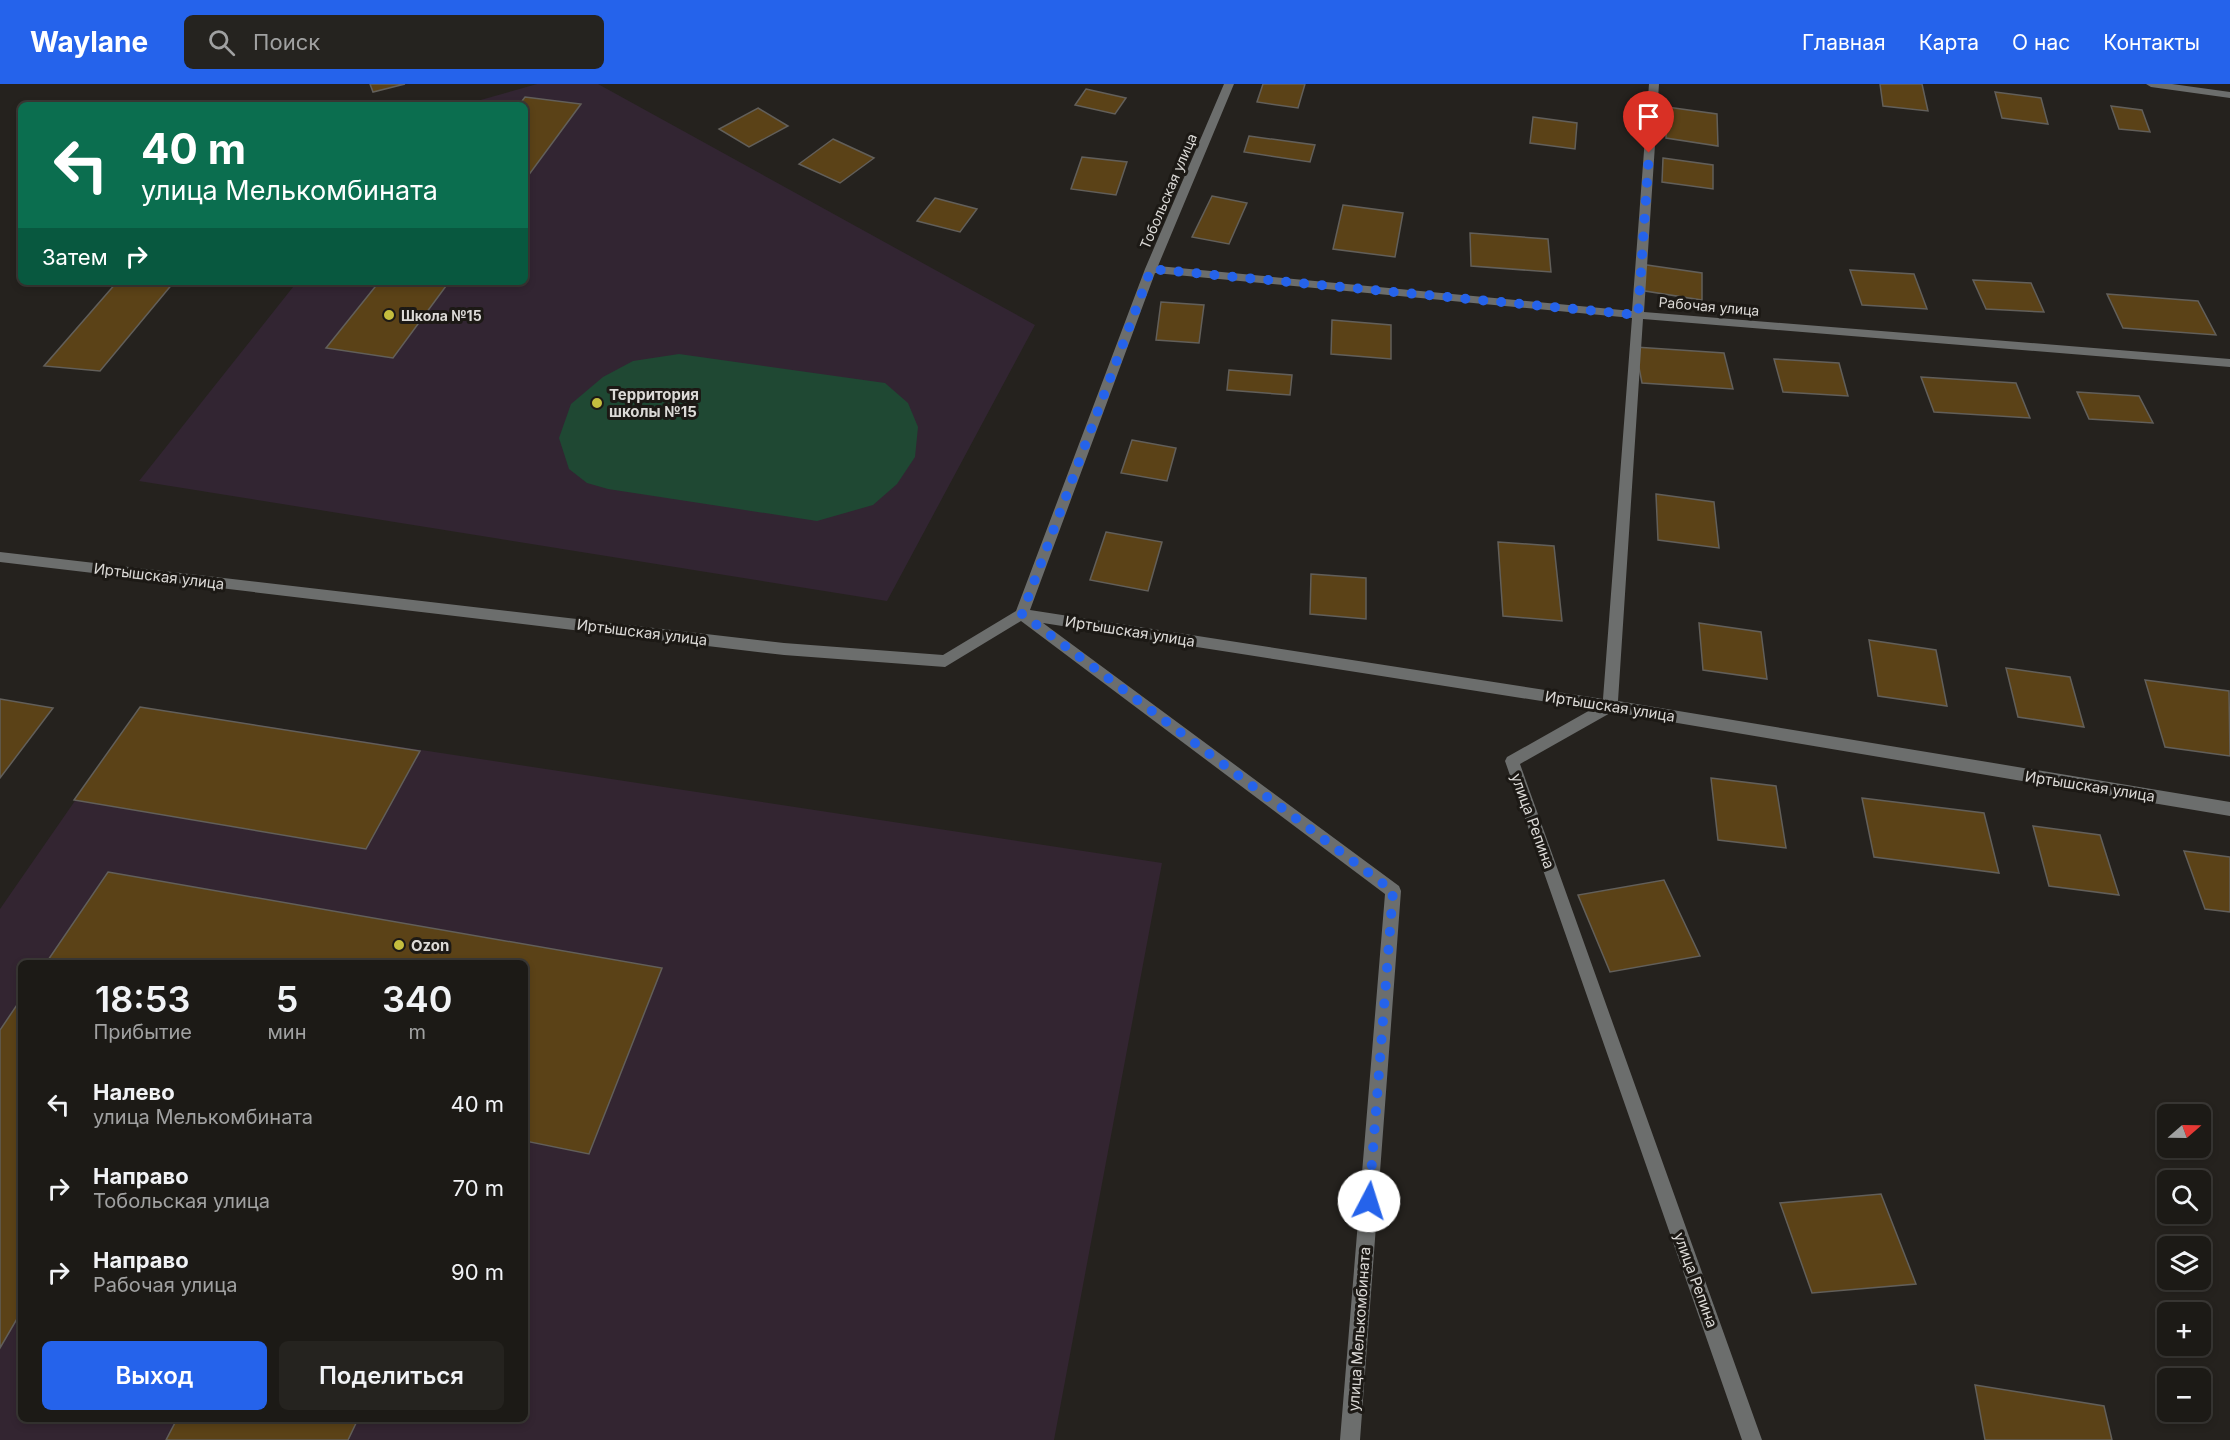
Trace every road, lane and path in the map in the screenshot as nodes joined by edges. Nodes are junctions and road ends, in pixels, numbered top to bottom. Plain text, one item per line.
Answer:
1 (1229, 84) edge
2 (1654, 84) edge
3 (2151, 84) edge
4 (2230, 94) edge
5 (1151, 269) junction
6 (1638, 315) junction
7 (2230, 363) edge
8 (0, 557) edge
9 (1022, 614) junction
10 (1610, 706) junction
11 (2230, 809) edge
12 (1350, 1440) edge
13 (1752, 1440) edge

1 - 5 street, Тобольская улица
2 - 6 street
3 - 4 street
5 - 6 street, Рабочая улица
5 - 9 street, Тобольская улица
6 - 7 street, Рабочая улица
6 - 10 street
8 - 9 street, Иртышская улица
9 - 10 street, Иртышская улица
9 - 12 street, улица Мелькомбината
10 - 11 street, Иртышская улица
10 - 13 street, улица Репина

